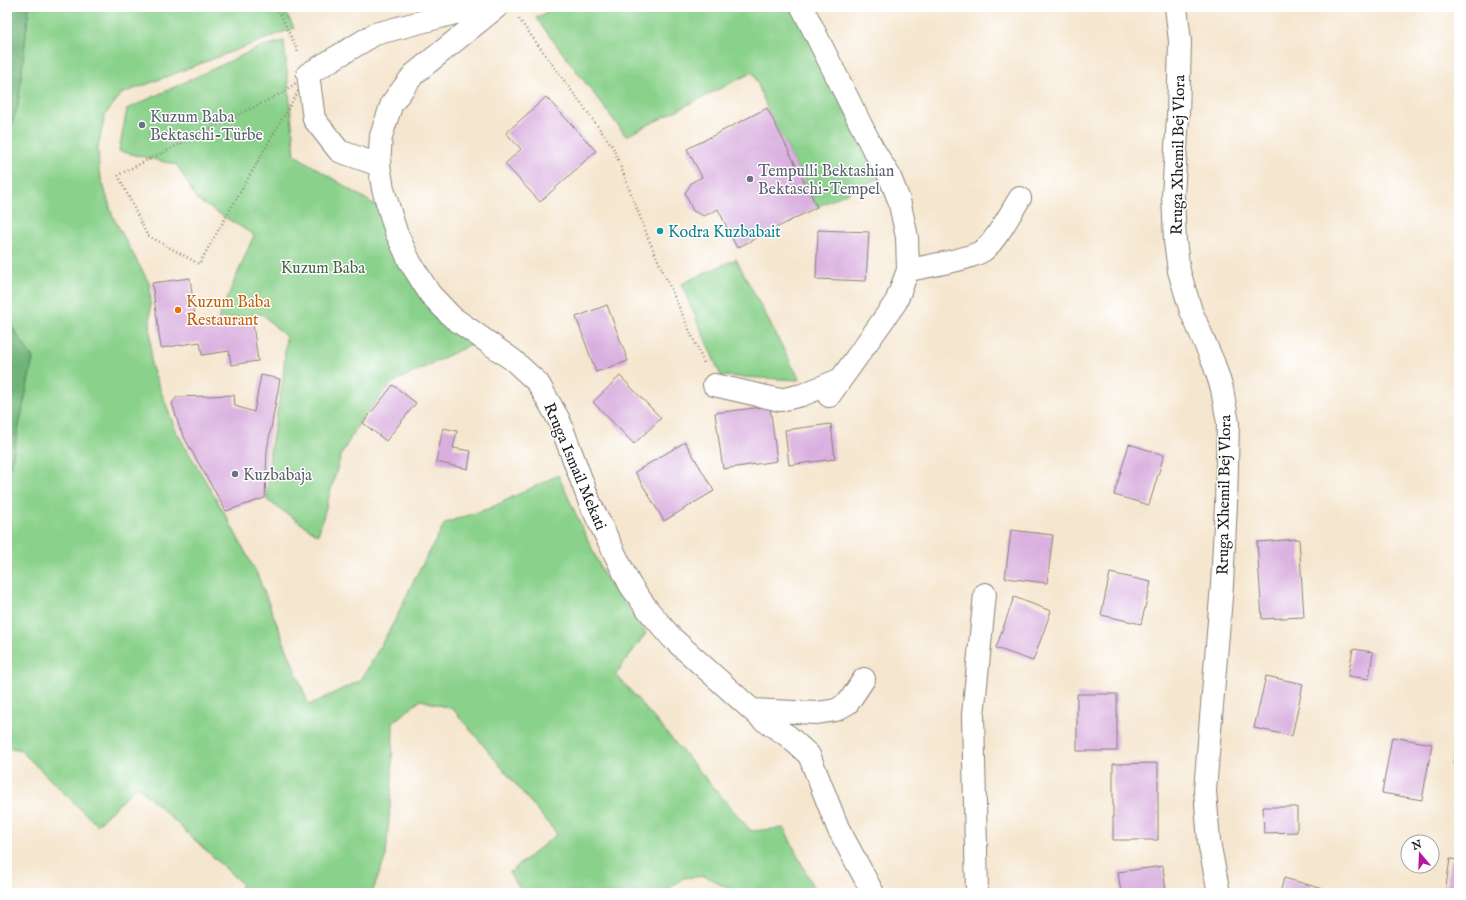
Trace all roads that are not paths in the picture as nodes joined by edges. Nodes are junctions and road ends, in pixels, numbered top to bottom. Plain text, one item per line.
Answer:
1 (478, 7) edge
2 (802, 7) edge
3 (1176, 7) edge
4 (506, 10) edge
5 (379, 165) junction
6 (1020, 198) dead end
7 (908, 270) junction
8 (714, 385) road end
9 (985, 594) dead end
10 (864, 679) dead end
11 (752, 710) junction
12 (873, 893) edge
13 (977, 893) edge
14 (1219, 893) edge

1 - 5 street
2 - 7 street
3 - 14 street, Rruga Xhemil Bej Vlora
4 - 5 street, Rruga Ismail Mekati
5 - 11 street, Rruga Ismail Mekati
6 - 7 street
7 - 8 street
9 - 13 street
10 - 11 street
11 - 12 street, Rruga Ismail Mekati

